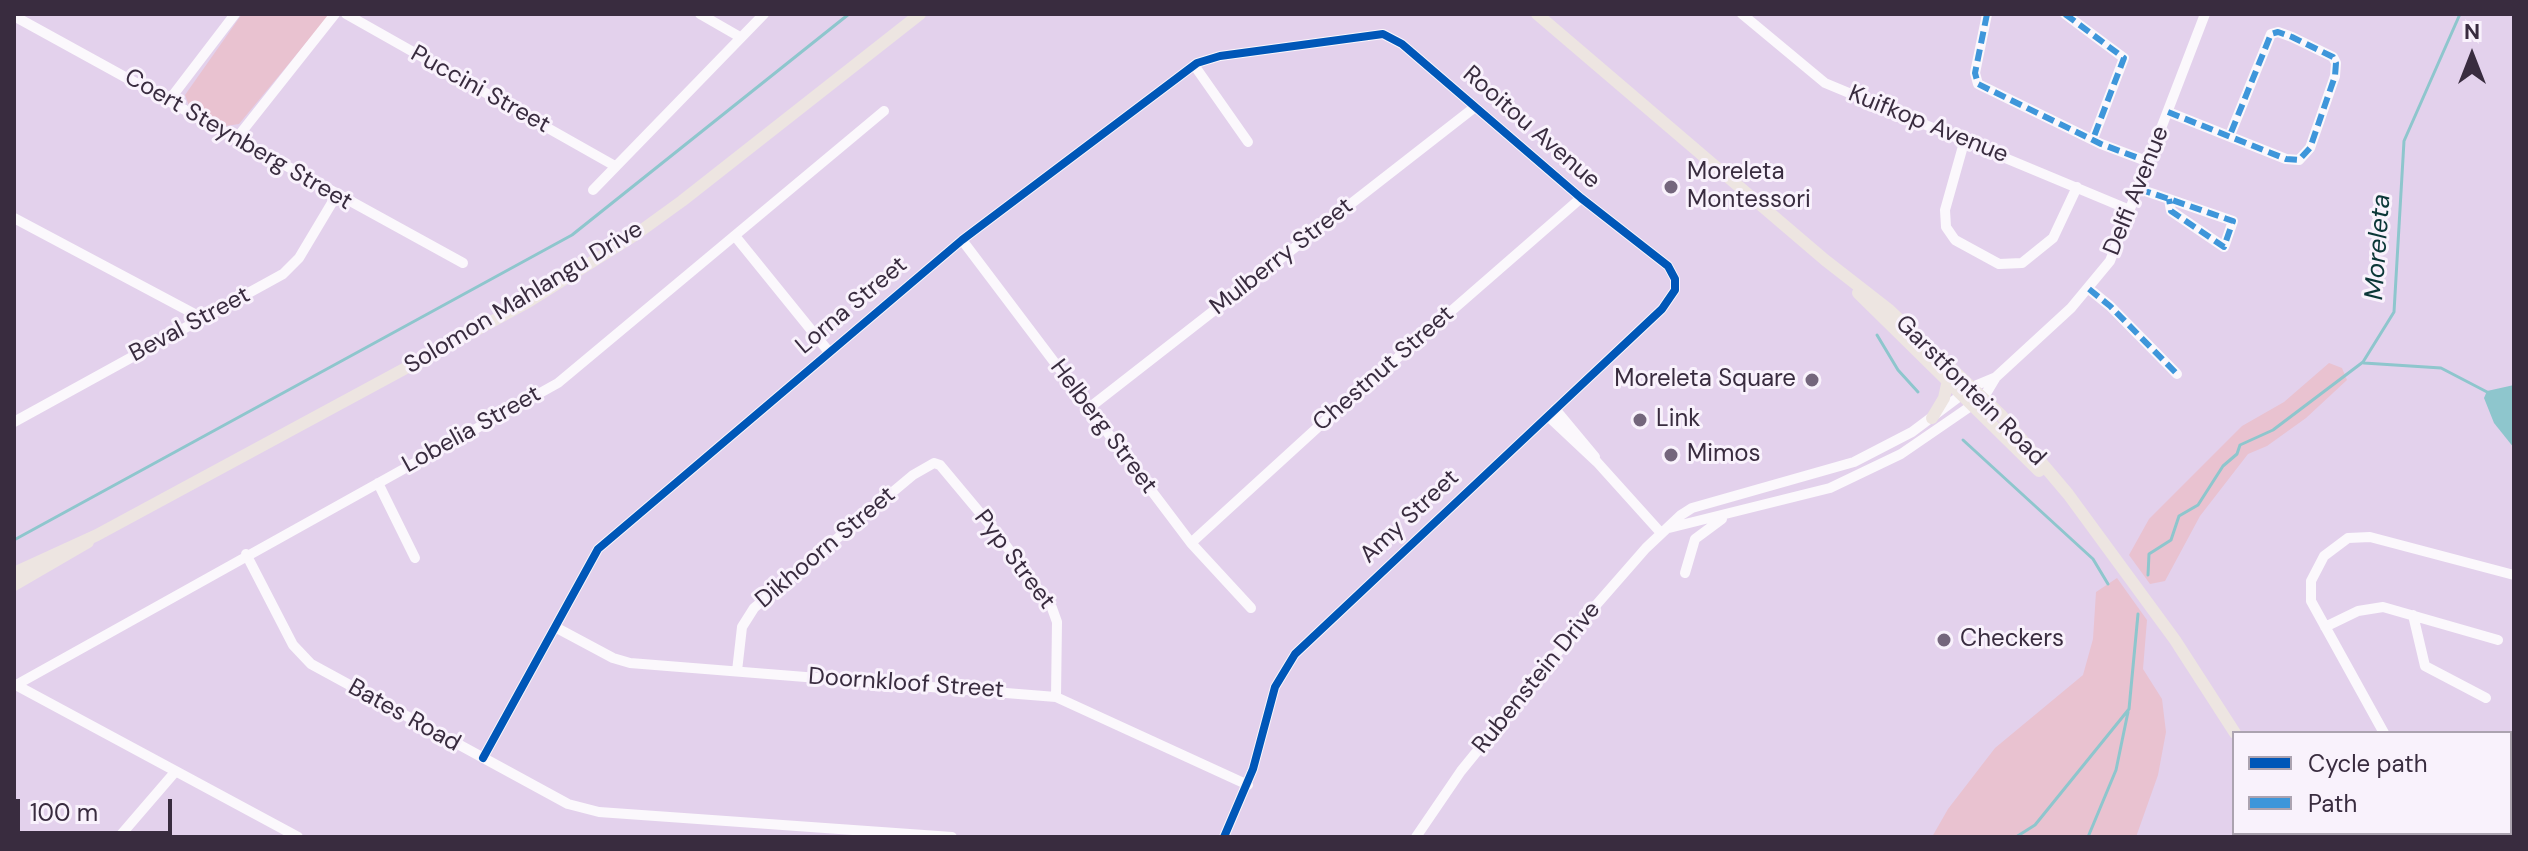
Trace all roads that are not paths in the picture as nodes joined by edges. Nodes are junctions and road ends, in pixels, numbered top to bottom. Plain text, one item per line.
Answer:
1 (235, 14) edge
2 (335, 14) edge
3 (346, 14) edge
4 (700, 14) edge
5 (764, 14) edge
6 (920, 14) edge
7 (1537, 14) edge
8 (1742, 14) edge
9 (1987, 14) edge
10 (2065, 14) edge
11 (2205, 14) edge
12 (14, 16) edge
13 (1363, 36) joint
14 (740, 37) junction
15 (1194, 65) junction
16 (170, 99) junction
17 (1475, 107) junction
18 (884, 111) dead end
19 (2168, 112) junction
20 (2230, 135) junction
21 (236, 139) junction
22 (1965, 139) junction
23 (2093, 139) junction
24 (1248, 142) dead end
25 (2149, 162) junction
26 (615, 166) junction
27 (2077, 187) junction
28 (2139, 189) junction
29 (593, 190) dead end
30 (336, 196) junction
31 (1581, 198) junction
32 (2169, 199) junction
33 (2130, 210) junction
34 (14, 218) edge
35 (735, 236) junction
36 (962, 240) junction
37 (1825, 260) junction
38 (463, 263) dead end
39 (1668, 266) joint
40 (2089, 289) junction
41 (202, 318) junction
42 (829, 352) junction
43 (2177, 374) dead end
44 (1996, 377) junction
45 (1948, 380) junction
46 (1968, 391) junction
47 (1979, 401) junction
48 (1089, 408) junction
49 (1552, 412) junction
50 (1932, 418) junction
51 (14, 422) edge
52 (913, 475) joint
53 (378, 483) junction
54 (1734, 513) junction
55 (1665, 531) junction
56 (97, 535) junction
57 (1191, 543) junction
58 (246, 554) junction
59 (415, 558) dead end
60 (14, 573) edge
61 (1685, 573) dead end
62 (2514, 575) edge
63 (14, 585) edge
64 (1251, 608) dead end
65 (2413, 615) junction
66 (2433, 621) junction
67 (555, 627) junction
68 (2325, 627) junction
69 (2498, 640) dead end
70 (2417, 642) junction
71 (737, 671) junction
72 (15, 684) edge
73 (1056, 697) junction
74 (2486, 698) dead end
75 (2234, 731) edge
76 (2383, 731) edge
77 (483, 758) junction
78 (175, 772) junction
79 (1248, 785) junction
80 (784, 831) edge
81 (119, 837) edge
82 (298, 837) edge
83 (952, 837) edge
84 (1224, 837) edge
85 (1416, 837) edge

1 - 16 street
2 - 21 street
3 - 26 street, Puccini Street
4 - 14 street
5 - 14 street
6 - 56 main road, Solomon Mahlangu Drive
7 - 37 main road, Garstfontein Road
8 - 22 street, Kuifkop Avenue
9 - 23 street
10 - 23 street
11 - 19 street, Delfi Avenue
12 - 16 street, Coert Steynberg Street
13 - 15 street, Lorna Street
13 - 17 street, Rooitou Avenue
14 - 26 street
15 - 24 street
15 - 36 street, Lorna Street
16 - 21 street, Coert Steynberg Street
17 - 31 street, Rooitou Avenue
17 - 48 street, Mulberry Street
18 - 35 street, Lobelia Street
19 - 20 street
19 - 25 street, Delfi Avenue
20 - 20 street
21 - 30 street, Coert Steynberg Street
22 - 27 street, Kuifkop Avenue
22 - 27 street
23 - 25 street
25 - 28 street, Delfi Avenue
26 - 29 street
27 - 33 street, Kuifkop Avenue
28 - 32 street
28 - 33 street, Delfi Avenue
30 - 38 street, Coert Steynberg Street
30 - 41 street, Beval Street
31 - 39 street, Rooitou Avenue
31 - 57 street, Chestnut Street
32 - 32 street
33 - 40 street, Delfi Avenue
34 - 41 street
35 - 42 street
35 - 53 street, Lobelia Street
36 - 42 street, Lorna Street
36 - 48 street, Helberg Street
37 - 45 main road, Garstfontein Road
37 - 46 main road, Garstfontein Road
39 - 49 street, Amy Street
40 - 43 street
40 - 44 street, Delfi Avenue
41 - 51 street, Beval Street
42 - 67 street, Lorna Street
44 - 46 street, Delfi Avenue
44 - 47 street, Delfi Avenue
45 - 46 main road, Garstfontein Road
45 - 50 main road
46 - 47 main road, Garstfontein Road
46 - 50 street, Rubenstein Drive
47 - 54 street
47 - 75 main road, Garstfontein Road
48 - 57 street, Helberg Street
49 - 55 street
49 - 79 street, Amy Street
50 - 55 street, Rubenstein Drive
52 - 71 street, Dikhoorn Street
52 - 73 street, Pyp Street
53 - 58 street, Lobelia Street
53 - 59 street
54 - 55 street
54 - 61 street
55 - 85 street, Rubenstein Drive
56 - 60 main road, Solomon Mahlangu Drive
56 - 63 main road, Solomon Mahlangu Drive
57 - 64 street, Helberg Street
58 - 72 street, Lobelia Street
58 - 77 street, Bates Road
62 - 68 street
65 - 66 street
65 - 68 street
65 - 70 street
66 - 69 street
66 - 70 street
67 - 71 street, Doornkloof Street
67 - 77 street, Lorna Street
68 - 76 street
70 - 74 street
71 - 73 street, Doornkloof Street
72 - 78 street
73 - 79 street, Doornkloof Street
77 - 80 street, Bates Road
78 - 81 street
78 - 82 street
79 - 84 street, Amy Street
80 - 83 street, Bates Road

